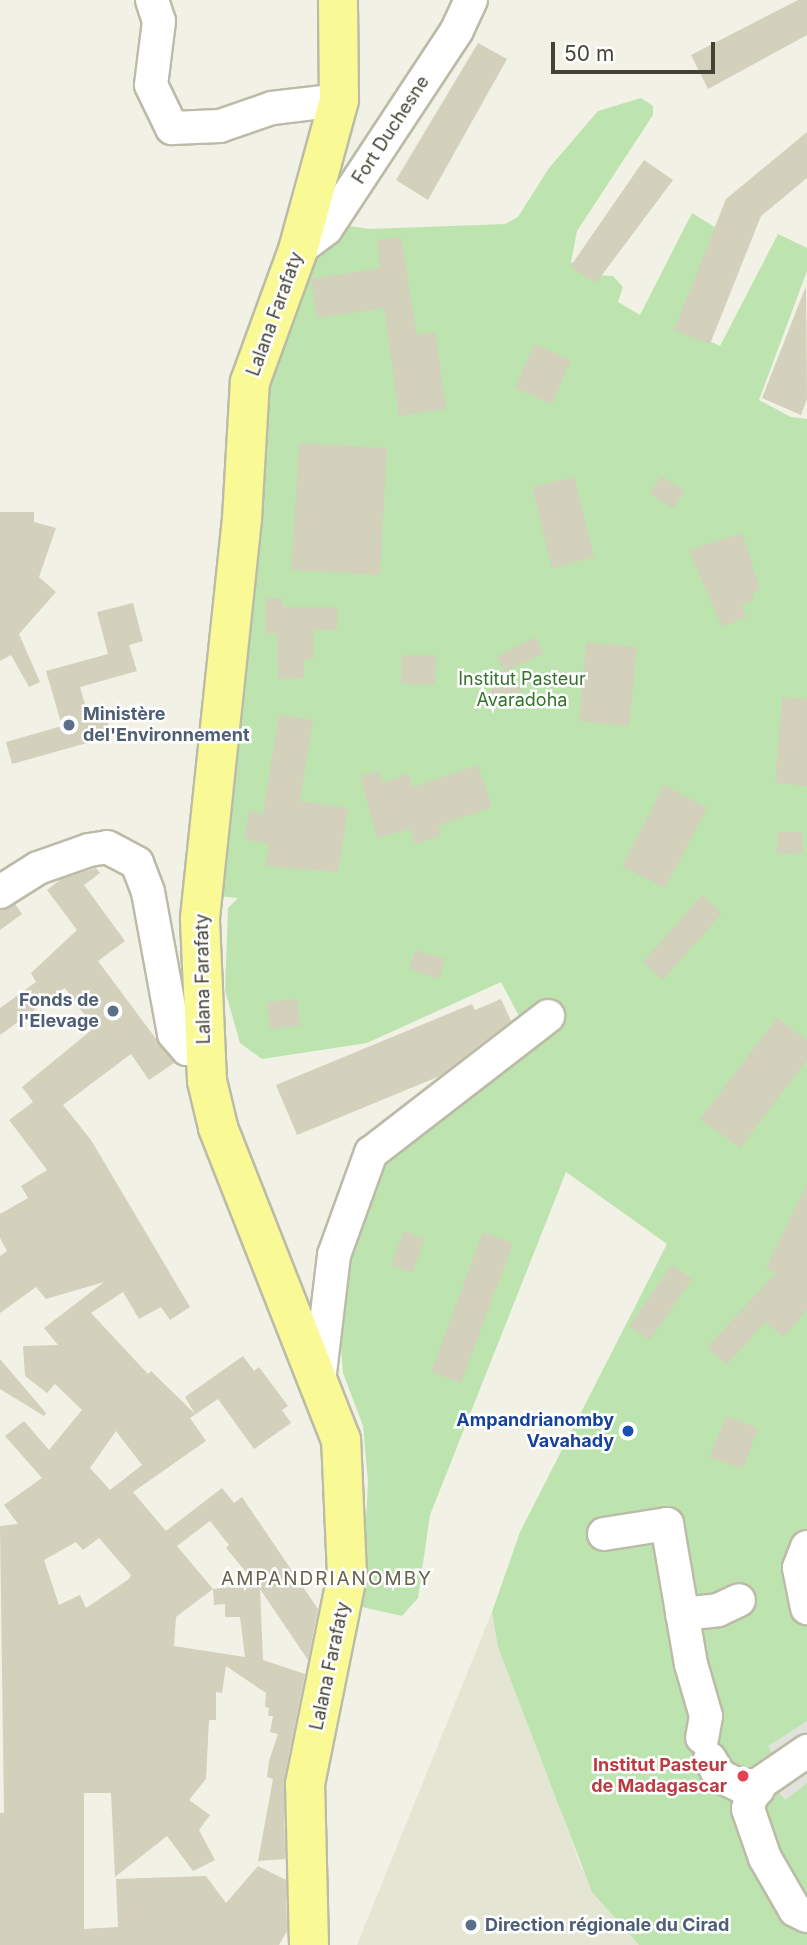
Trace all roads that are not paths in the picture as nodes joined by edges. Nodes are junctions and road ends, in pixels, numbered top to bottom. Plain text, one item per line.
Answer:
1 (152, 0) edge
2 (338, 0) edge
3 (471, 0) edge
4 (340, 100) junction
5 (298, 250) junction
6 (0, 892) edge
7 (548, 1016) dead end
8 (205, 1048) junction
9 (319, 1381) junction
10 (604, 1534) dead end
11 (807, 1547) edge
12 (739, 1600) dead end
13 (807, 1608) edge
14 (682, 1614) junction
15 (807, 1751) edge
16 (751, 1790) junction
17 (807, 1916) edge
18 (309, 1945) edge

1 - 4 street
2 - 4 main road, Lalana Farafaty
3 - 5 street, Fort Duchesne
4 - 5 main road, Lalana Farafaty
5 - 8 main road, Lalana Farafaty
6 - 8 street
7 - 9 street
8 - 9 main road, Lalana Farafaty
9 - 18 main road, Lalana Farafaty
10 - 14 street
11 - 13 street
12 - 14 street
14 - 16 street
15 - 16 street
16 - 17 street

